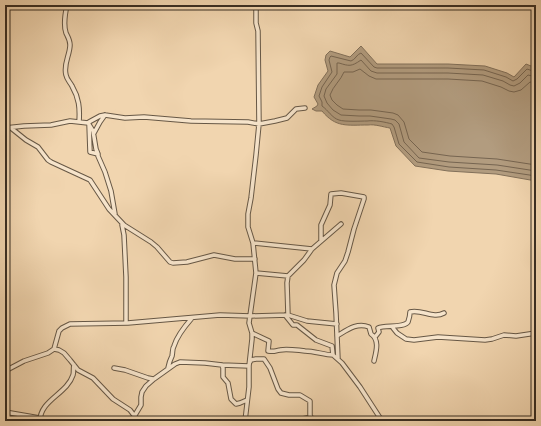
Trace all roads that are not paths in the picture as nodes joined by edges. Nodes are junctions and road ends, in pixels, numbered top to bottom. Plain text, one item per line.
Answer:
1 (67, 5) edge
2 (256, 5) edge
3 (305, 108) dead end
4 (105, 115) junction
5 (79, 122) junction
6 (88, 123) junction
7 (259, 124) junction
8 (5, 128) edge
9 (11, 128) junction
10 (94, 134) junction
11 (98, 154) junction
12 (115, 215) junction
13 (341, 224) dead end
14 (122, 225) dead end
15 (321, 241) junction
16 (252, 243) junction
17 (312, 249) junction
18 (255, 259) junction
19 (256, 273) junction
20 (288, 276) junction
21 (444, 313) dead end
22 (287, 315) junction
23 (251, 316) junction
24 (192, 318) junction
25 (126, 323) junction
26 (337, 324) junction
27 (393, 327) junction
28 (252, 333) junction
29 (536, 333) edge
30 (338, 336) junction
31 (375, 337) junction
32 (54, 349) junction
33 (333, 355) junction
34 (338, 359) junction
35 (374, 361) dead end
36 (74, 365) junction
37 (222, 365) junction
38 (249, 366) junction
39 (114, 368) dead end
40 (168, 368) junction
41 (5, 371) edge
42 (154, 379) junction
43 (247, 400) junction
44 (534, 401) dead end
45 (5, 412) edge
46 (135, 415) junction
47 (311, 419) edge
48 (40, 420) edge
49 (57, 421) edge
50 (130, 421) edge
51 (135, 421) edge
52 (245, 421) edge
53 (294, 421) edge
54 (382, 421) edge
55 (534, 421) edge

1 - 5 street
2 - 7 street
3 - 7 street
4 - 6 street
4 - 7 street
4 - 10 street
5 - 6 street
5 - 9 street
6 - 10 street
6 - 11 street
7 - 16 street
8 - 9 street
9 - 12 street
10 - 11 street
11 - 12 street
12 - 18 street
13 - 15 street
14 - 25 street
15 - 17 street
15 - 26 street
16 - 17 street
16 - 18 street
17 - 20 street
18 - 19 street
19 - 20 street
19 - 23 street
20 - 22 street
21 - 27 street
22 - 23 street
22 - 26 street
22 - 33 street
23 - 24 street
23 - 28 street
24 - 25 street
24 - 40 street
25 - 32 street
26 - 30 street
27 - 29 street
27 - 31 street
28 - 33 street
28 - 38 street
30 - 31 street
30 - 34 street
31 - 35 street
32 - 36 street
32 - 41 street
33 - 34 street
34 - 54 street
36 - 46 street
36 - 48 street
37 - 38 street
37 - 40 street
37 - 43 street
38 - 43 street
38 - 47 street
39 - 42 street
40 - 42 street
42 - 46 street
43 - 52 street
44 - 55 street
45 - 48 street
46 - 50 street
46 - 51 street
47 - 53 street
48 - 49 street

